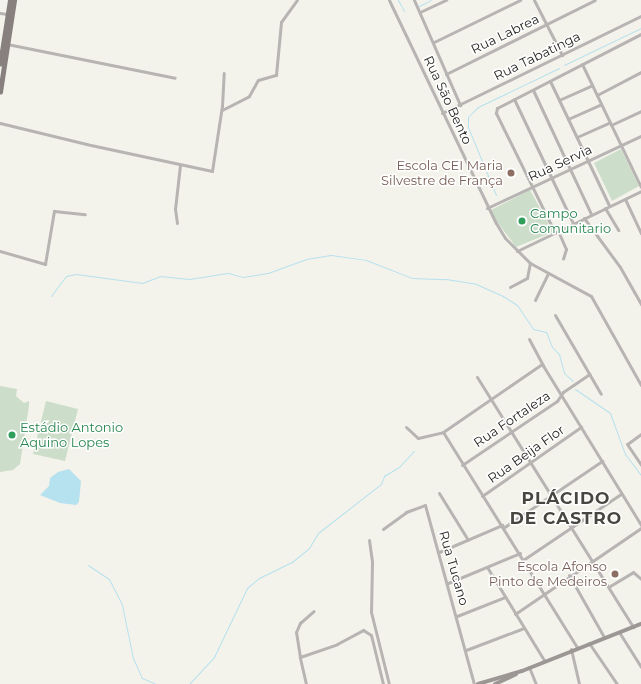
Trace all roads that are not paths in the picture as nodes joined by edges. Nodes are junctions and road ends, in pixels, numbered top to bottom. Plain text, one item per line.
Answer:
1 (10, 0) edge
2 (14, 0) edge
3 (297, 0) edge
4 (389, 0) edge
5 (414, 0) edge
6 (446, 0) edge
7 (520, 0) edge
8 (534, 0) edge
9 (595, 0) edge
10 (420, 12) junction
11 (0, 13) edge
12 (7, 14) junction
13 (641, 16) edge
14 (547, 25) junction
15 (641, 34) edge
16 (434, 42) junction
17 (7, 44) junction
18 (562, 55) junction
19 (0, 64) edge
20 (582, 64) junction
21 (641, 72) edge
22 (224, 73) dead end
23 (446, 74) junction
24 (175, 78) dead end
25 (550, 81) junction
26 (592, 85) junction
27 (533, 90) junction
28 (0, 92) edge
29 (597, 95) junction
30 (514, 99) junction
31 (559, 100) junction
32 (460, 104) junction
33 (601, 104) junction
34 (222, 110) junction
35 (641, 111) edge
36 (442, 112) junction
37 (568, 119) junction
38 (0, 123) edge
39 (610, 123) junction
40 (577, 137) junction
41 (641, 137) edge
42 (621, 145) junction
43 (588, 161) junction
44 (180, 165) junction
45 (571, 168) junction
46 (551, 178) junction
47 (532, 187) junction
48 (641, 187) edge
49 (641, 191) edge
50 (625, 199) junction
51 (609, 206) junction
52 (487, 208) junction
53 (605, 208) junction
54 (85, 214) dead end
55 (592, 214) junction
56 (584, 218) junction
57 (177, 223) dead end
58 (573, 224) junction
59 (618, 230) dead end
60 (556, 232) junction
61 (641, 234) edge
62 (0, 251) edge
63 (517, 251) junction
64 (563, 259) dead end
65 (530, 263) junction
66 (548, 273) junction
67 (510, 287) dead end
68 (535, 300) dead end
69 (641, 304) edge
70 (556, 315) dead end
71 (529, 339) dead end
72 (544, 366) junction
73 (590, 374) junction
74 (477, 377) dead end
75 (641, 385) edge
76 (601, 394) dead end
77 (561, 396) junction
78 (491, 398) junction
79 (406, 427) dead end
80 (581, 427) junction
81 (512, 430) junction
82 (443, 432) junction
83 (641, 434) edge
84 (602, 462) junction
85 (532, 463) junction
86 (462, 465) junction
87 (641, 465) edge
88 (439, 493) dead end
89 (553, 494) junction
90 (621, 494) junction
91 (482, 496) junction
92 (502, 527) junction
93 (641, 527) edge
94 (573, 528) junction
95 (383, 529) dead end
96 (369, 540) dead end
97 (468, 540) junction
98 (439, 552) junction
99 (520, 553) junction
100 (593, 559) junction
101 (523, 560) junction
102 (487, 567) junction
103 (569, 575) junction
104 (641, 579) edge
105 (448, 583) junction
106 (610, 586) junction
107 (543, 594) junction
108 (505, 597) junction
109 (314, 611) dead end
110 (515, 614) junction
111 (457, 616) junction
112 (641, 624) edge
113 (633, 627) junction
114 (524, 628) junction
115 (619, 632) junction
116 (604, 637) junction
117 (588, 643) junction
118 (577, 647) junction
119 (571, 649) junction
120 (466, 650) junction
121 (300, 657) junction
122 (544, 660) junction
123 (529, 667) junction
124 (641, 667) edge
125 (522, 670) junction
126 (306, 684) edge
127 (383, 684) edge
128 (389, 684) edge
129 (474, 684) edge
130 (478, 684) edge
131 (495, 684) edge
132 (536, 684) edge
133 (579, 684) edge
134 (617, 684) edge

1 - 12 main road
2 - 17 main road
3 - 34 street
4 - 36 street, Rua São Bento
5 - 10 street
6 - 10 street
7 - 16 street
8 - 14 street
9 - 14 street, Rua Labrea
10 - 16 street
11 - 12 street
12 - 19 main road
13 - 18 street, Rua Tabatinga
14 - 18 street
14 - 23 street, Rua Labrea
15 - 20 street
16 - 23 street
17 - 24 street
17 - 28 main road
18 - 32 street, Rua Tabatinga
20 - 25 street
20 - 26 street
21 - 29 street
22 - 34 street
23 - 32 street
25 - 27 street
25 - 31 street
26 - 29 street
26 - 31 street
27 - 30 street
27 - 45 street
29 - 33 street
30 - 46 street
30 - 47 street
31 - 37 street
32 - 36 street, Rua Tabatinga
33 - 37 street
33 - 39 street
34 - 44 street
35 - 39 street
36 - 52 street, Rua São Bento
37 - 40 street
38 - 44 street
39 - 40 street
39 - 42 street
40 - 43 street
41 - 42 street, Rua Servia
42 - 43 street, Rua Servia
42 - 48 street
43 - 45 street, Rua Servia
43 - 51 street
44 - 57 street
45 - 46 street, Rua Servia
45 - 55 street
46 - 47 street, Rua Servia
46 - 58 street
47 - 52 street, Rua Servia
47 - 60 street
49 - 50 street
50 - 51 street
50 - 61 street
51 - 53 street
52 - 63 street, Rua São Bento
53 - 55 street
53 - 59 street
54 - 62 street
55 - 56 street
56 - 58 street
56 - 69 street
58 - 60 street
60 - 63 street
60 - 64 street
63 - 65 street, Rua São Bento
65 - 66 street, Rua São Bento
65 - 67 street
66 - 68 street
66 - 75 street, Rua São Bento
70 - 73 street
71 - 72 street
72 - 77 street
72 - 78 street
73 - 76 street
73 - 77 street, Rua Fortaleza
74 - 78 street
77 - 80 street
77 - 81 street, Rua Fortaleza
78 - 81 street
78 - 82 street
79 - 82 street
80 - 84 street
80 - 85 street, Rua Beija Flor
81 - 85 street
81 - 86 street, Rua Fortaleza
82 - 86 street
83 - 87 street
84 - 89 street
84 - 90 street
85 - 89 street
85 - 91 street, Rua Beija Flor
86 - 91 street
88 - 97 street
89 - 92 street
89 - 94 street
90 - 93 street
90 - 94 street
91 - 92 street
92 - 97 street
92 - 99 street
93 - 100 street
94 - 100 street
94 - 101 street
95 - 98 street, Rua Tucano
96 - 128 street
97 - 98 street
98 - 105 street, Rua Tucano
99 - 101 street
99 - 102 street
100 - 103 street
100 - 106 street
101 - 107 street
102 - 105 street
102 - 108 street
103 - 107 street
103 - 116 street
104 - 106 street
105 - 111 street, Rua Tucano
106 - 113 street
107 - 110 street
107 - 118 street
108 - 110 street
108 - 111 street
109 - 121 street
110 - 114 street
111 - 120 street, Rua Tucano
112 - 113 street
113 - 115 street
114 - 120 street
114 - 122 street
115 - 116 street
115 - 124 street
116 - 117 street
117 - 118 street
117 - 134 street
118 - 119 street
119 - 122 street
119 - 133 street
120 - 129 street, Rua Tucano
121 - 126 street
121 - 127 street
122 - 123 street
123 - 125 street
123 - 132 street
125 - 130 street
125 - 131 street

